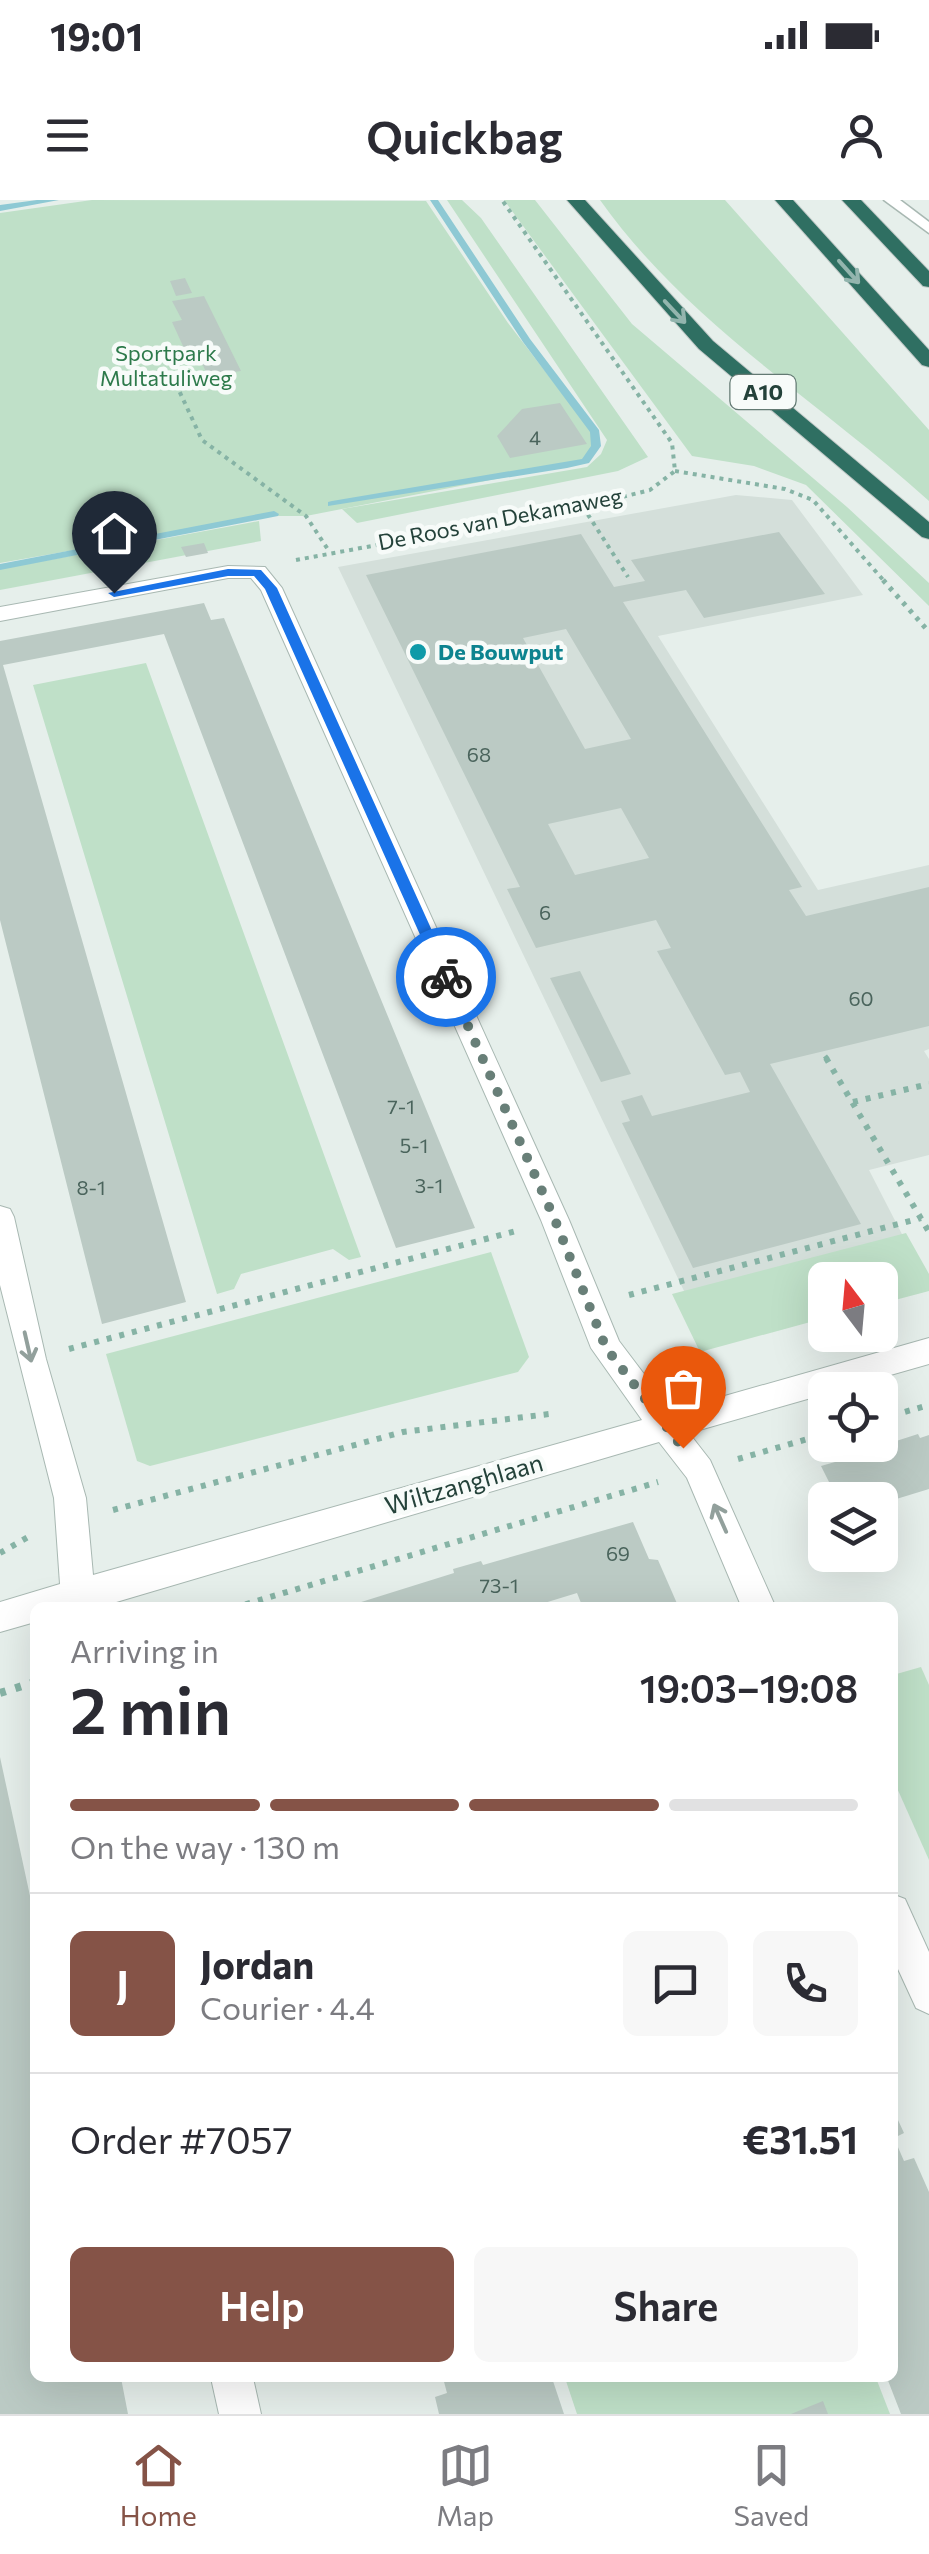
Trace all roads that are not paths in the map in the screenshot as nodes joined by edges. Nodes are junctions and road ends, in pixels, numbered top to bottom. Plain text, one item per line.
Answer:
1 (576, 200) edge
2 (784, 200) edge
3 (851, 200) edge
4 (891, 200) edge
5 (929, 229) edge
6 (929, 282) edge
7 (929, 362) edge
8 (929, 533) edge
9 (0, 614) edge
10 (0, 1218) edge
11 (929, 1351) edge
12 (667, 1426) junction
13 (79, 1601) edge
14 (756, 1602) edge
15 (30, 1611) edge
16 (0, 1617) edge
17 (898, 1925) edge
18 (929, 1995) edge
19 (233, 2382) edge
20 (240, 2414) edge

1 -> 8 highway, A10
2 -> 7 highway
3 - 6 highway
4 - 5 lane
9 - 12 street
10 -> 13 street
11 - 12 street, Wiltzanghlaan
12 - 13 street, Wiltzanghlaan
14 -> 12 street
15 - 16 street, Wiltzanghlaan
17 - 18 street
19 - 20 street

